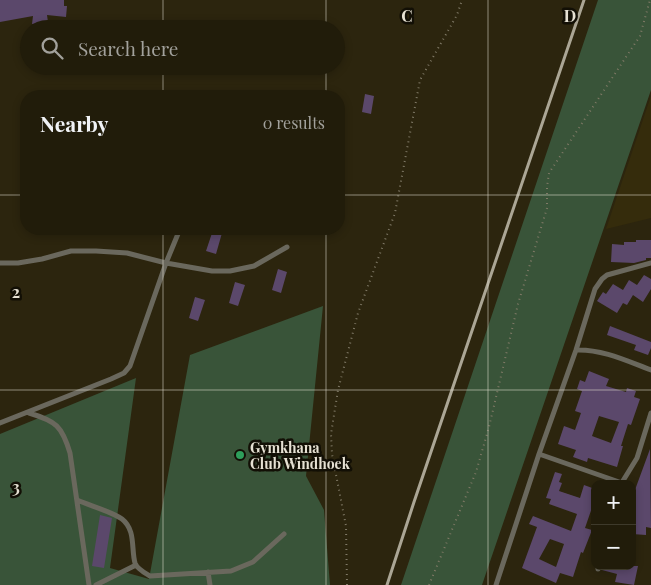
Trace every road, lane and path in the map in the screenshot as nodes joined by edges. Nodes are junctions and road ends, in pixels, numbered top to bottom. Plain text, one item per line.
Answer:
1 (462, 0) edge
2 (650, 0) edge
3 (178, 235) edge
4 (287, 247) dead end
5 (0, 262) edge
6 (166, 263) junction
7 (651, 263) edge
8 (576, 350) junction
9 (651, 370) edge
10 (29, 412) junction
11 (651, 413) edge
12 (0, 423) edge
13 (539, 454) junction
14 (613, 480) edge
15 (624, 480) edge
16 (77, 500) junction
17 (284, 534) dead end
18 (136, 565) junction
19 (208, 572) junction
20 (89, 585) edge
21 (96, 585) edge
22 (210, 585) edge
23 (347, 585) edge
24 (429, 585) edge
25 (496, 585) edge

1 - 23 path
2 - 24 path
3 - 6 lane
4 - 6 lane
5 - 6 lane
6 - 10 lane
7 - 8 lane
8 - 9 lane
8 - 13 lane
10 - 12 lane
10 - 16 lane
11 - 15 lane
13 - 14 lane
13 - 25 lane
16 - 18 lane
16 - 20 lane
17 - 19 lane
18 - 19 lane
18 - 21 lane
19 - 22 lane

